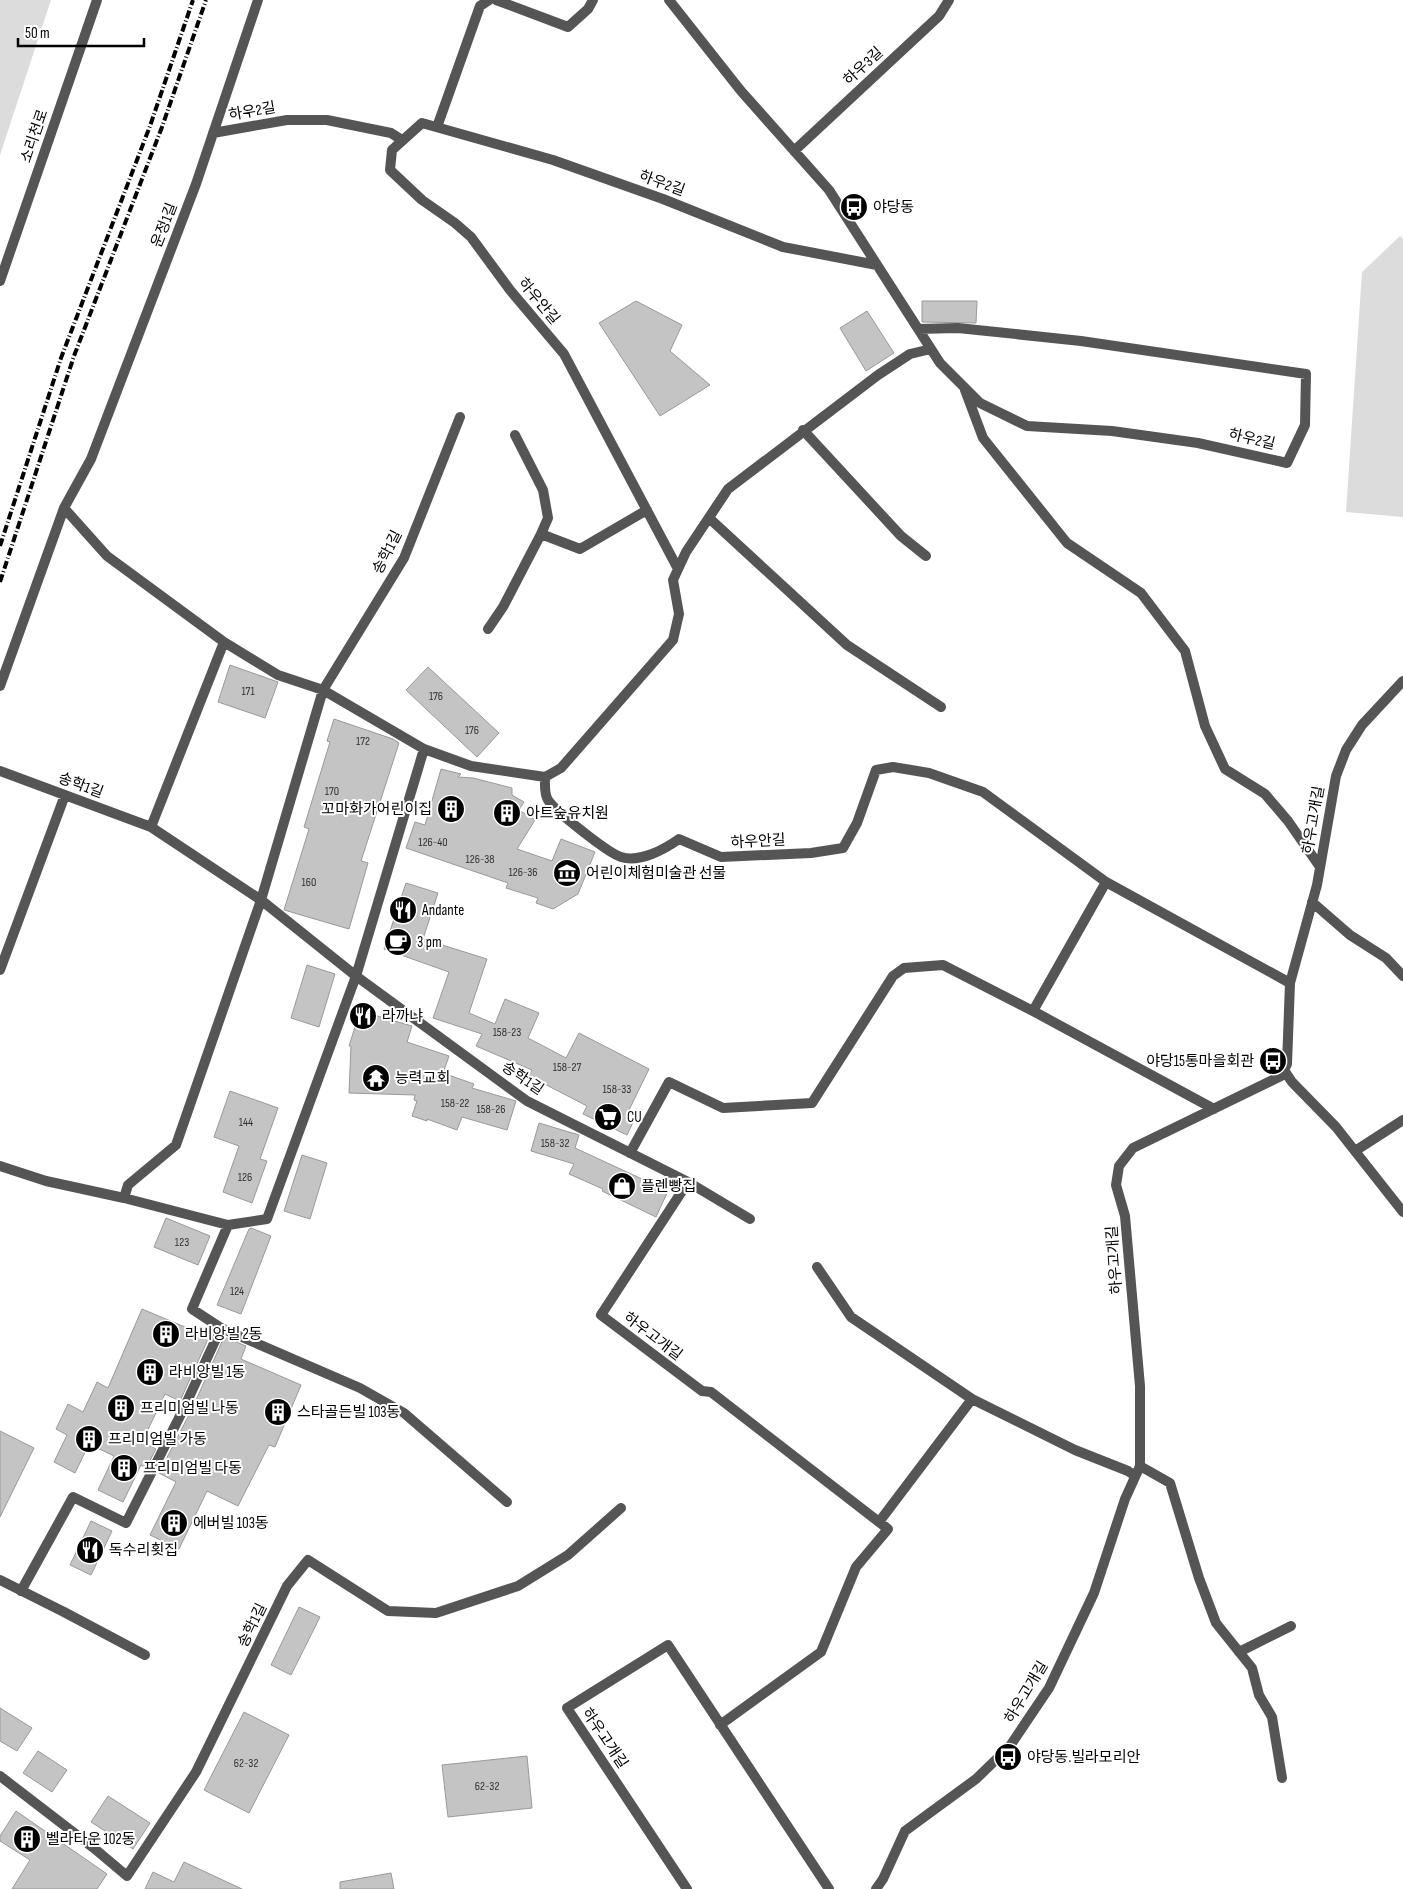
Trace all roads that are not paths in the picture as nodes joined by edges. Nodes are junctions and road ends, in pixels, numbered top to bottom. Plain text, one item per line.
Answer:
1 (97, 0) edge
2 (258, 0) edge
3 (489, 0) edge
4 (496, 0) edge
5 (593, 0) edge
6 (669, 0) edge
7 (949, 0) edge
8 (437, 127) junction
9 (213, 133) junction
10 (402, 140) junction
11 (794, 151) junction
12 (877, 265) junction
13 (0, 281) edge
14 (918, 329) junction
15 (931, 349) junction
16 (964, 387) junction
17 (460, 417) dead end
18 (803, 430) junction
19 (515, 435) dead end
20 (64, 508) junction
21 (647, 510) junction
22 (709, 518) junction
23 (541, 534) junction
24 (926, 556) dead end
25 (678, 569) junction
26 (488, 630) dead end
27 (224, 642) junction
28 (0, 686) edge
29 (1401, 686) edge
30 (323, 690) junction
31 (941, 707) dead end
32 (424, 749) junction
33 (0, 771) edge
34 (545, 777) junction
35 (65, 796) junction
36 (151, 827) junction
37 (1320, 867) junction
38 (1106, 882) junction
39 (261, 900) junction
40 (1312, 902) junction
41 (0, 970) edge
42 (356, 976) junction
43 (1403, 976) edge
44 (1290, 983) junction
45 (1033, 1010) junction
46 (1284, 1070) junction
47 (1214, 1109) junction
48 (1403, 1120) edge
49 (1355, 1151) junction
50 (630, 1153) junction
51 (0, 1166) edge
52 (688, 1182) junction
53 (124, 1198) junction
54 (1403, 1212) edge
55 (750, 1219) dead end
56 (228, 1225) junction
57 (817, 1267) dead end
58 (221, 1328) junction
59 (972, 1399) junction
60 (1140, 1466) junction
61 (1135, 1476) junction
62 (507, 1502) dead end
63 (621, 1508) dead end
64 (879, 1522) junction
65 (0, 1580) edge
66 (21, 1591) junction
67 (1291, 1626) dead end
68 (1239, 1652) junction
69 (145, 1655) dead end
70 (720, 1725) junction
71 (0, 1776) edge
72 (1282, 1778) dead end
73 (687, 1889) edge
74 (829, 1889) edge
75 (876, 1889) edge

1 - 13 street, 소리천로
2 - 9 street, 운정1길
3 - 8 street
4 - 5 street
6 - 11 street, 하우2길
7 - 11 street, 하우3길
8 - 10 street, 하우2길
8 - 12 street, 하우2길
9 - 10 street, 하우2길
9 - 20 street, 운정1길
10 - 21 street, 하우안길
11 - 12 street, 하우2길
12 - 14 street, 하우2길
14 - 15 street, 하우2길
14 - 16 street, 하우2길
15 - 16 street, 하우2길
15 - 18 street
16 - 37 street
17 - 30 street, 송학1길
18 - 22 street
18 - 24 street
19 - 23 street
20 - 27 street
20 - 28 street
21 - 23 street
21 - 25 street, 하우안길
22 - 25 street
22 - 31 street
23 - 26 street
25 - 34 street
27 - 30 street
27 - 36 street
29 - 37 street, 하우고개길
30 - 32 street
30 - 39 street, 송학1길
32 - 34 street
32 - 42 street
33 - 35 street, 송학1길
34 - 38 street, 하우안길
35 - 36 street, 송학1길
35 - 41 street
36 - 39 street, 송학1길
37 - 40 street, 하우고개길
38 - 44 street
38 - 45 street
39 - 42 street, 송학1길
39 - 53 street, 송학1길
40 - 43 street
40 - 44 street, 하우고개길
42 - 50 street, 송학1길
42 - 56 street
44 - 46 street, 하우고개길
45 - 47 street
45 - 50 street
46 - 47 street, 하우고개길
46 - 49 street
47 - 60 street, 하우고개길
48 - 49 street
49 - 54 street
50 - 52 street, 송학1길
51 - 53 street
52 - 55 street, 송학1길
52 - 64 street, 하우고개길
53 - 56 street
56 - 58 street
57 - 59 street
58 - 62 street
58 - 66 street
59 - 61 street
59 - 64 street
60 - 61 street, 하우고개길
60 - 68 street
61 - 75 street, 하우고개길
63 - 71 street, 송학1길
64 - 70 street
65 - 66 street
66 - 69 street
67 - 68 street
68 - 72 street
70 - 73 street, 하우고개길
70 - 74 street, 하우고개길

